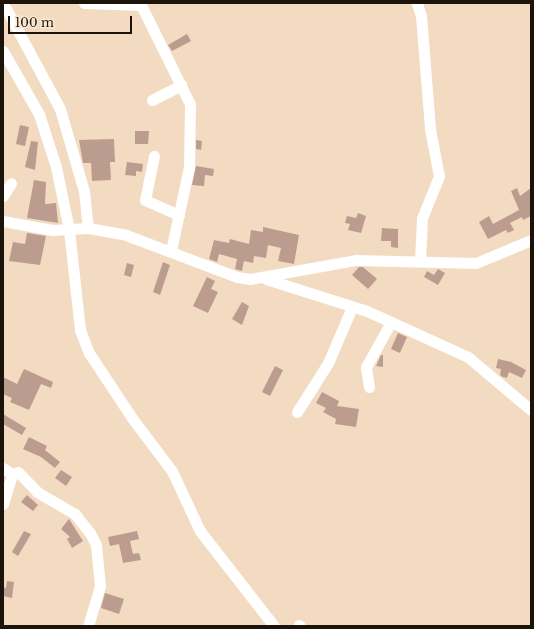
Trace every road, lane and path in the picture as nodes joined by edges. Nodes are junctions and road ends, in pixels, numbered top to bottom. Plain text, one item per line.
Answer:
1 (4, 3) edge
2 (84, 3) edge
3 (417, 3) edge
4 (122, 4) edge
5 (3, 51) edge
6 (181, 85) junction
7 (152, 100) dead end
8 (154, 156) dead end
9 (11, 183) dead end
10 (3, 196) edge
11 (179, 215) junction
12 (3, 221) edge
13 (78, 229) junction
14 (531, 240) edge
15 (171, 250) junction
16 (420, 261) junction
17 (262, 278) junction
18 (352, 307) junction
19 (391, 322) junction
20 (369, 387) dead end
21 (531, 410) edge
22 (297, 412) dead end
23 (7, 471) edge
24 (3, 504) edge
25 (88, 626) edge
26 (274, 626) edge

1 - 13 street
2 - 4 street
3 - 16 street
4 - 6 street
5 - 13 street
6 - 7 street
6 - 11 street
8 - 11 street
9 - 10 street
11 - 15 street
12 - 13 street
13 - 15 street
13 - 26 street
14 - 16 street
15 - 17 street
16 - 17 street
17 - 18 street
18 - 19 street
18 - 22 street
19 - 20 street
19 - 21 street
23 - 24 street
23 - 25 street

